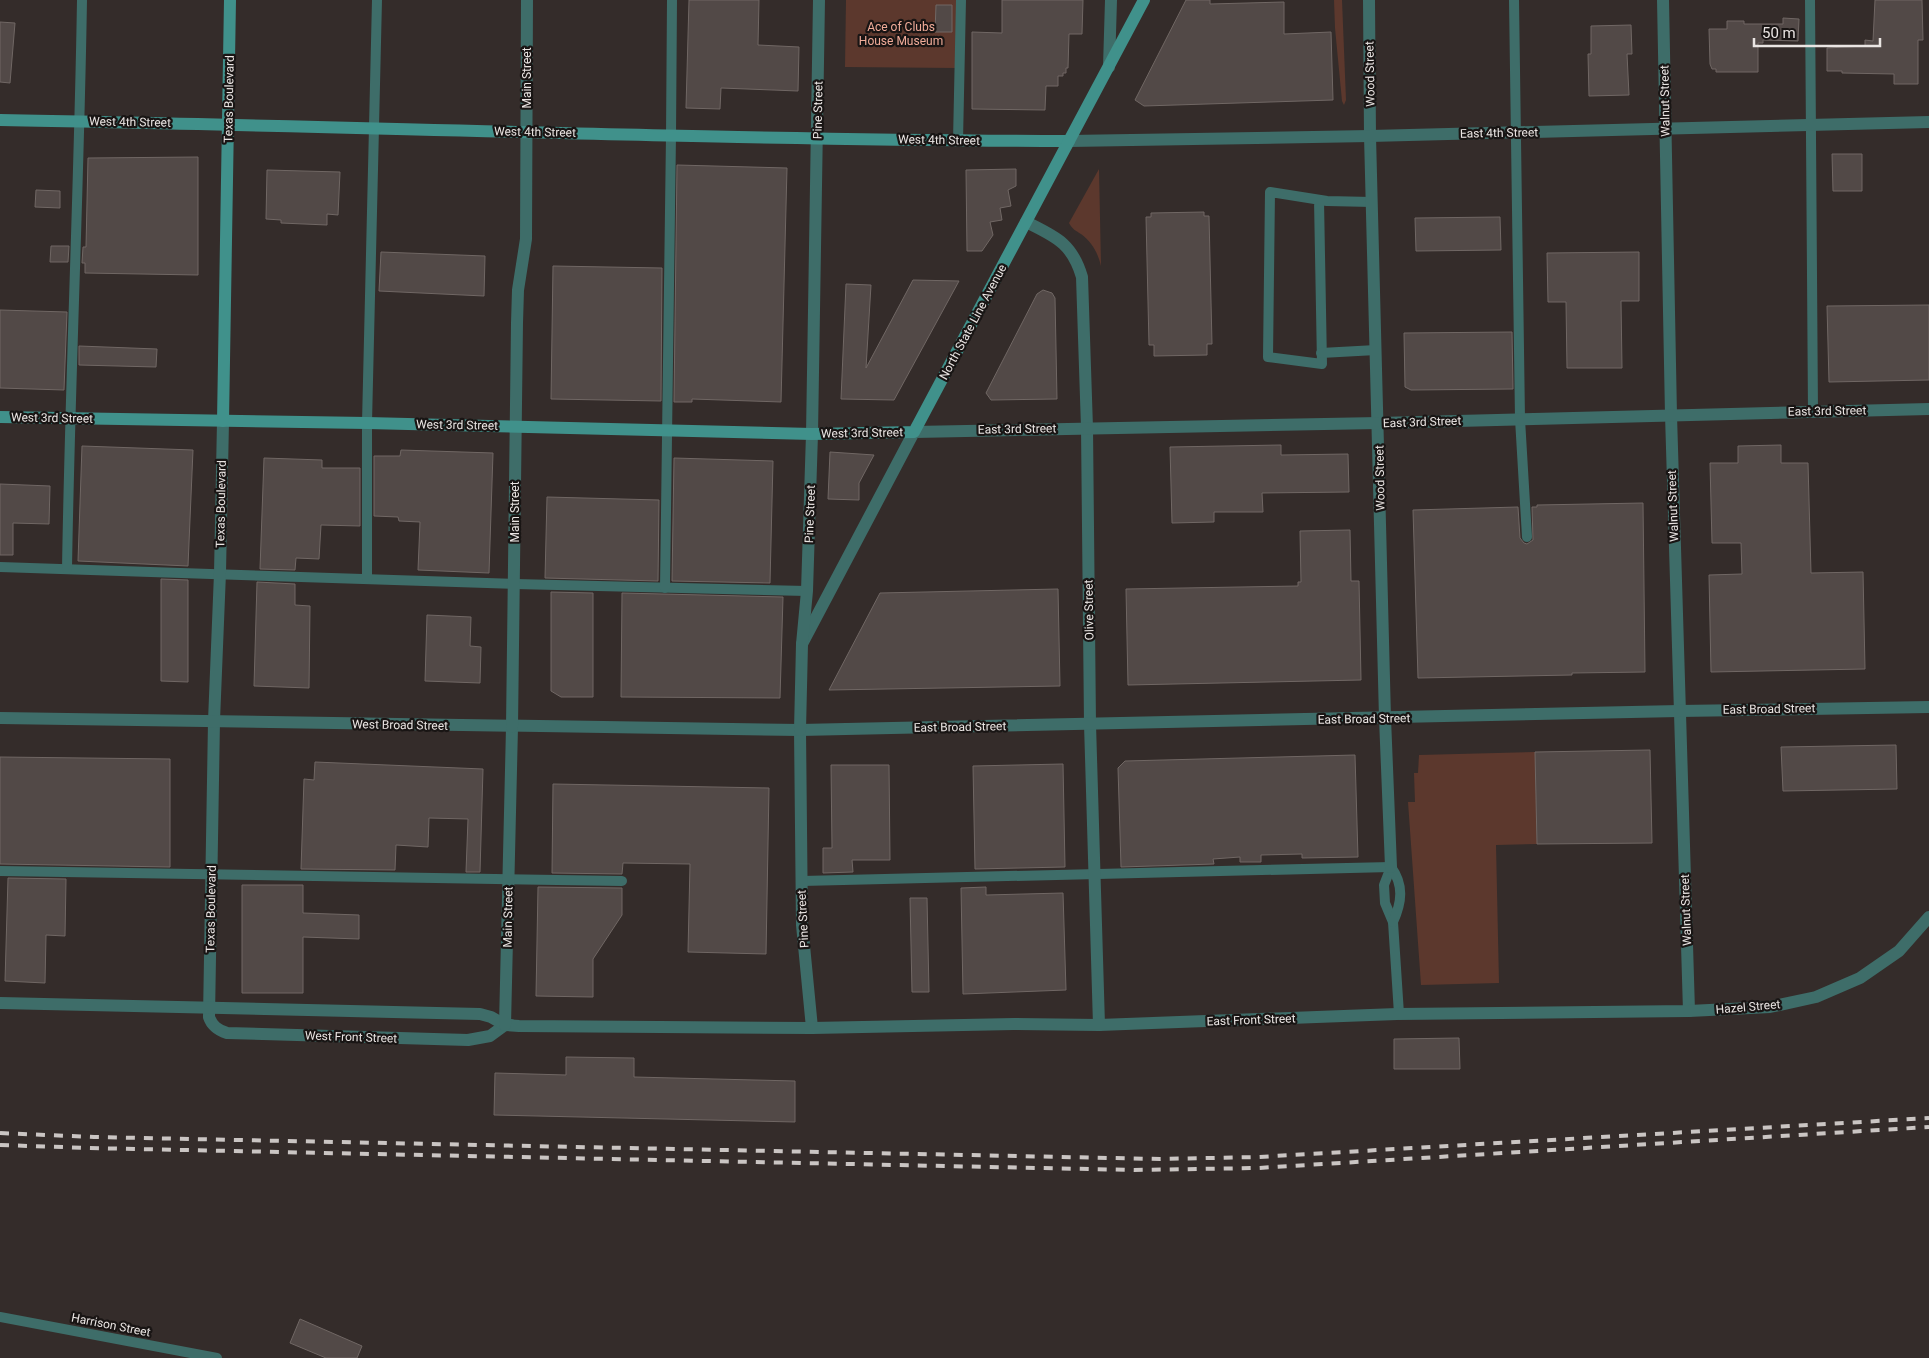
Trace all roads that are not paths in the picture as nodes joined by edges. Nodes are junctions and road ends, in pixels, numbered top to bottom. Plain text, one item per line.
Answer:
1 (82, 0) edge
2 (230, 0) edge
3 (376, 0) edge
4 (527, 0) edge
5 (672, 0) edge
6 (819, 0) edge
7 (961, 0) edge
8 (1111, 0) edge
9 (1144, 0) edge
10 (1369, 0) edge
11 (1514, 0) edge
12 (1662, 0) edge
13 (1810, 0) edge
14 (1109, 67) junction
15 (0, 120) edge
16 (80, 122) junction
17 (1929, 122) edge
18 (229, 124) junction
19 (1811, 125) junction
20 (374, 128) junction
21 (1665, 129) junction
22 (526, 132) junction
23 (1517, 132) junction
24 (671, 135) junction
25 (1370, 136) junction
26 (817, 138) junction
27 (958, 140) junction
28 (1069, 141) junction
29 (1319, 200) junction
30 (1372, 202) junction
31 (1026, 222) junction
32 (1376, 350) junction
33 (1321, 353) junction
34 (1929, 409) edge
35 (1813, 412) junction
36 (1671, 415) junction
37 (0, 417) edge
38 (69, 418) junction
39 (1520, 419) junction
40 (223, 421) junction
41 (366, 423) junction
42 (1379, 423) junction
43 (515, 426) junction
44 (1087, 428) junction
45 (666, 430) junction
46 (914, 432) junction
47 (812, 434) junction
48 (1527, 537) dead end
49 (0, 567) edge
50 (67, 569) junction
51 (220, 573) junction
52 (367, 579) junction
53 (515, 584) junction
54 (665, 588) junction
55 (807, 591) junction
56 (802, 644) junction
57 (1929, 708) edge
58 (1679, 710) junction
59 (0, 718) edge
60 (1385, 718) junction
61 (214, 720) junction
62 (1090, 724) junction
63 (512, 727) junction
64 (800, 730) junction
65 (1391, 867) junction
66 (0, 871) edge
67 (1094, 874) junction
68 (211, 875) junction
69 (508, 879) junction
70 (622, 881) dead end
71 (802, 881) junction
72 (1929, 917) edge
73 (1393, 922) junction
74 (0, 1003) edge
75 (209, 1008) junction
76 (1689, 1011) junction
77 (1399, 1014) junction
78 (1099, 1024) junction
79 (505, 1025) junction
80 (812, 1028) junction
81 (0, 1316) edge
82 (217, 1358) edge

1 - 16 lane
2 - 18 main road, Texas Boulevard
3 - 20 lane
4 - 22 street, Main Street
5 - 24 lane
6 - 26 street, Pine Street
7 - 27 lane
8 - 14 street
9 - 14 main road, North State Line Avenue
10 - 25 street, Wood Street
11 - 23 lane
12 - 21 street, Walnut Street
13 - 19 lane
14 - 28 main road, North State Line Avenue
15 - 16 main road, West 4th Street
16 - 18 main road, West 4th Street
16 - 38 lane
17 - 19 street, East 4th Street
18 - 20 main road, West 4th Street
18 - 40 main road, Texas Boulevard
19 - 21 street, East 4th Street
19 - 35 lane
20 - 22 main road, West 4th Street
20 - 41 lane
21 - 23 street, East 4th Street
21 - 36 street, Walnut Street
22 - 24 main road, West 4th Street
22 - 43 street, Main Street
23 - 25 street, East 4th Street
23 - 39 lane
24 - 26 main road, West 4th Street
24 - 45 lane
25 - 28 street, East 4th Street
25 - 30 street, Wood Street
26 - 27 main road, West 4th Street
26 - 47 street, Pine Street
27 - 28 main road, West 4th Street
28 - 31 main road, North State Line Avenue
29 - 30 lane
29 - 33 lane
29 - 33 lane
30 - 32 street, Wood Street
31 - 44 street, Olive Street
31 - 46 main road, North State Line Avenue
32 - 33 lane
32 - 42 street, Wood Street
34 - 35 street, East 3rd Street
35 - 36 street, East 3rd Street
36 - 39 street, East 3rd Street
36 - 58 street, Walnut Street
37 - 38 main road, West 3rd Street
38 - 40 main road, West 3rd Street
38 - 50 lane
39 - 42 street, East 3rd Street
39 - 48 lane
40 - 41 main road, West 3rd Street
40 - 51 street, Texas Boulevard
41 - 43 main road, West 3rd Street
41 - 52 lane
42 - 44 street, East 3rd Street
42 - 60 street, Wood Street
43 - 45 main road, West 3rd Street
43 - 53 street, Main Street
44 - 46 street, East 3rd Street
44 - 62 street, Olive Street
45 - 47 main road, West 3rd Street
45 - 54 lane
46 - 47 main road, West 3rd Street
46 - 56 street, North State Line Avenue
47 - 55 street, Pine Street
49 - 50 lane
50 - 51 lane
51 - 52 lane
51 - 61 street, Texas Boulevard
52 - 53 lane
53 - 54 lane
53 - 63 street, Main Street
54 - 55 lane
55 - 56 street, Pine Street
56 - 64 street, Pine Street
57 - 58 street, East Broad Street
58 - 60 street, East Broad Street
58 - 76 street, Walnut Street
59 - 61 street, West Broad Street
60 - 62 street, East Broad Street
60 - 65 street, Wood Street
61 - 63 street, West Broad Street
61 - 68 street, Texas Boulevard
62 - 64 street, East Broad Street
62 - 67 street, Olive Street
63 - 64 street, West Broad Street
63 - 69 street, Main Street
64 - 71 street, Pine Street
65 - 67 lane
65 - 73 lane
65 - 73 lane
66 - 68 lane
67 - 71 lane
67 - 78 street, Olive Street
68 - 69 lane
68 - 75 street, Texas Boulevard
69 - 70 lane
69 - 79 street, Main Street
71 - 80 street, Pine Street
72 - 76 street, Hazel Street
73 - 77 lane
74 - 75 street, West Front Street
75 - 79 street, West Front Street
75 - 79 street, West Front Street
76 - 77 street, East Front Street
77 - 78 street, East Front Street
78 - 80 street, East Front Street
79 - 80 street, West Front Street
81 - 82 lane, Harrison Street

